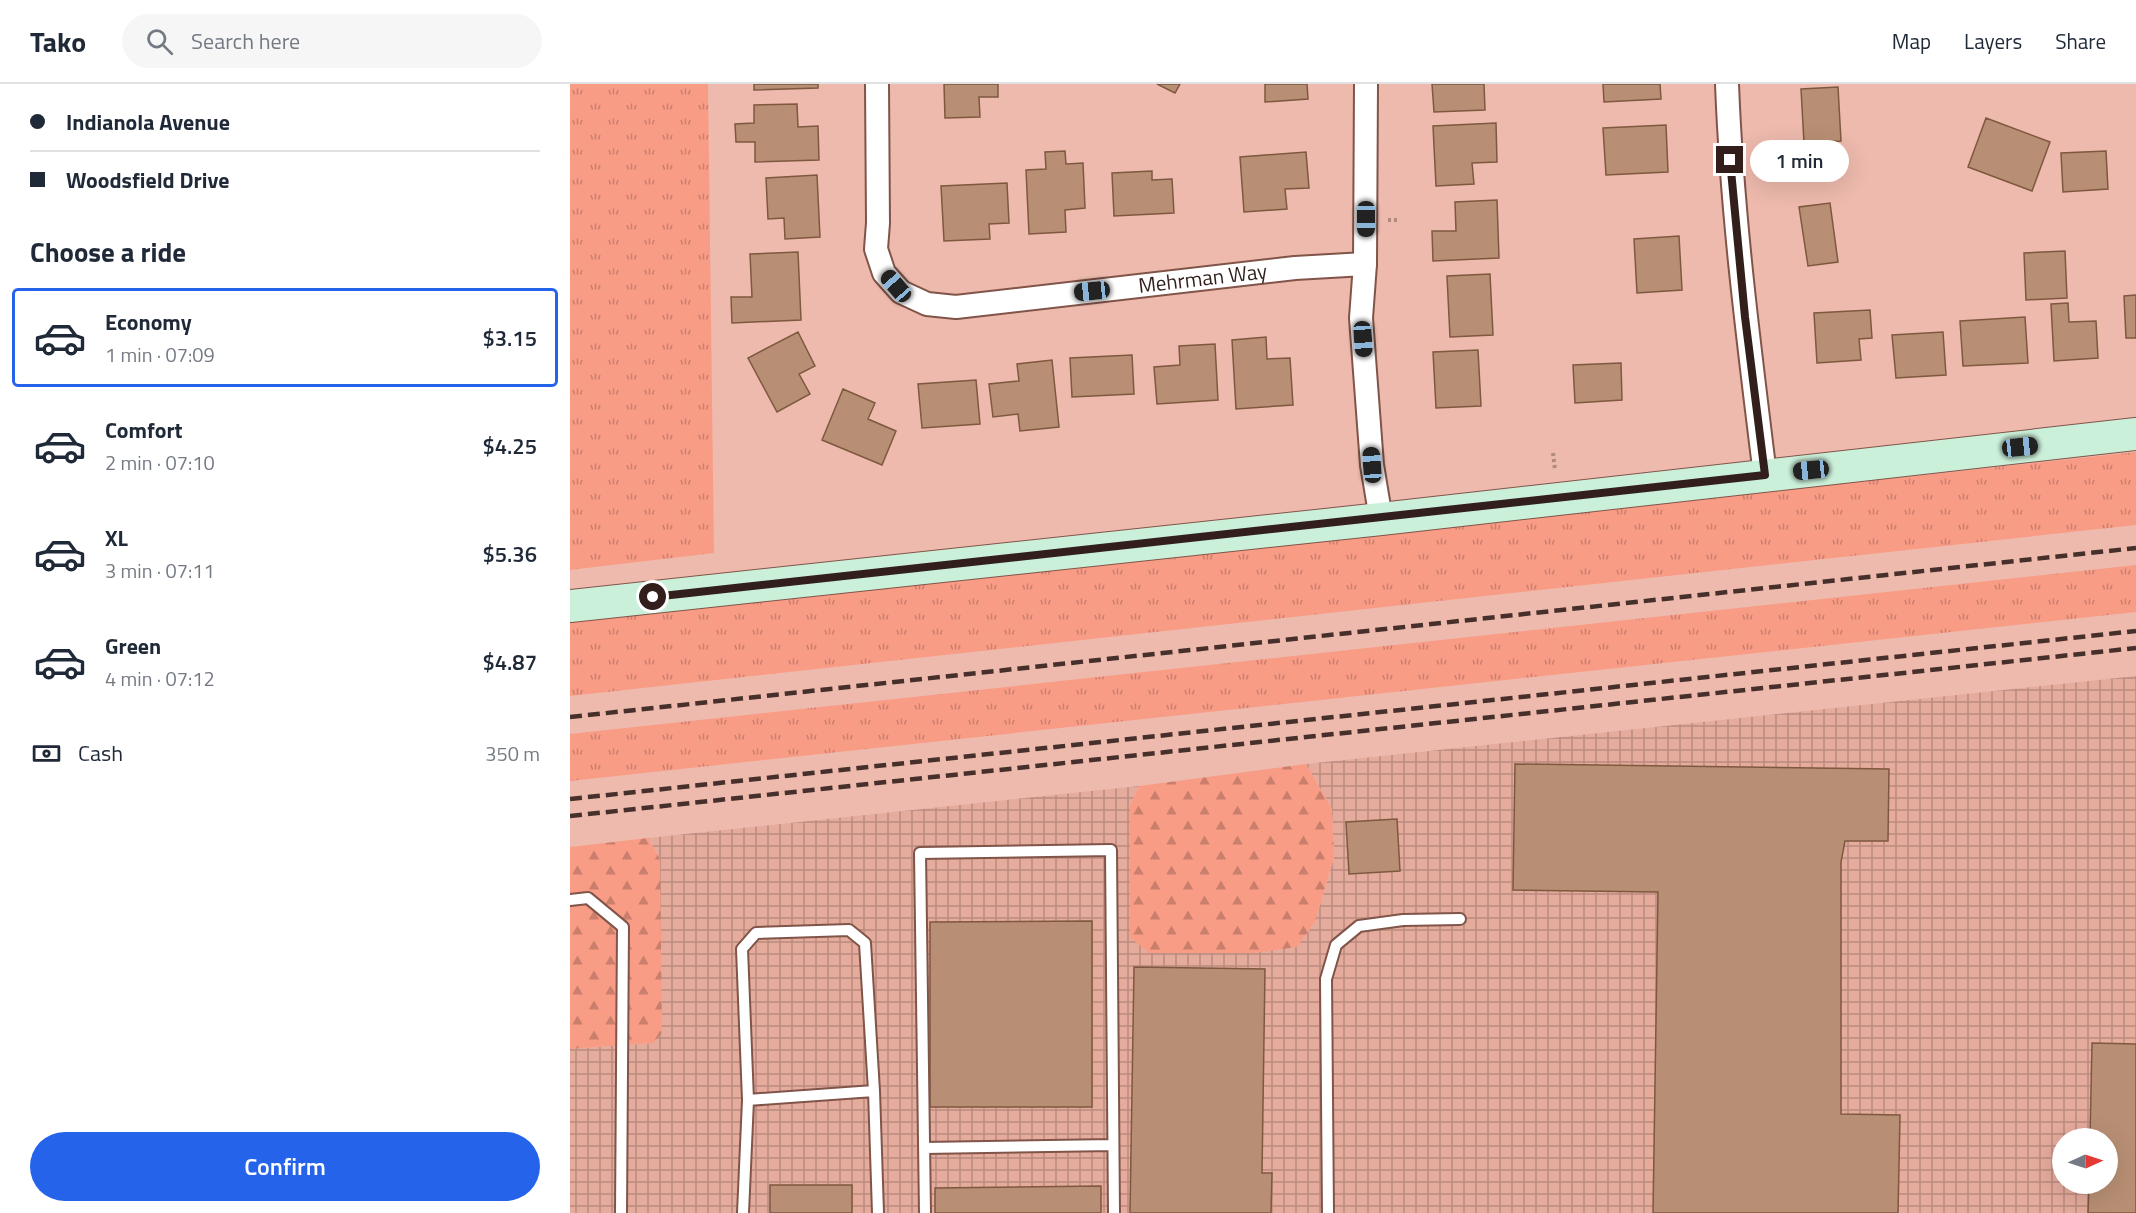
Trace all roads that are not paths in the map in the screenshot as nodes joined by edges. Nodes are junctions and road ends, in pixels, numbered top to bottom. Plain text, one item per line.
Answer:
1 (877, 84) edge
2 (1366, 84) edge
3 (1727, 84) edge
4 (1365, 264) junction
5 (2136, 434) edge
6 (1765, 475) junction
7 (1381, 519) junction
8 (570, 606) edge
9 (570, 900) edge
10 (1460, 920) dead end
11 (874, 1091) junction
12 (748, 1100) junction
13 (1113, 1145) junction
14 (924, 1148) junction
15 (621, 1213) edge
16 (743, 1213) edge
17 (878, 1213) edge
18 (925, 1213) edge
19 (1114, 1213) edge
20 (1328, 1213) edge

1 - 4 street, Mehrman Way
2 - 4 street
3 - 6 street
4 - 7 street
5 - 6 main road
6 - 7 main road
7 - 8 main road
9 - 15 lane
10 - 20 lane
11 - 12 lane
11 - 12 lane
11 - 17 lane
12 - 16 lane
13 - 14 lane
13 - 14 lane
13 - 19 lane
14 - 18 lane

